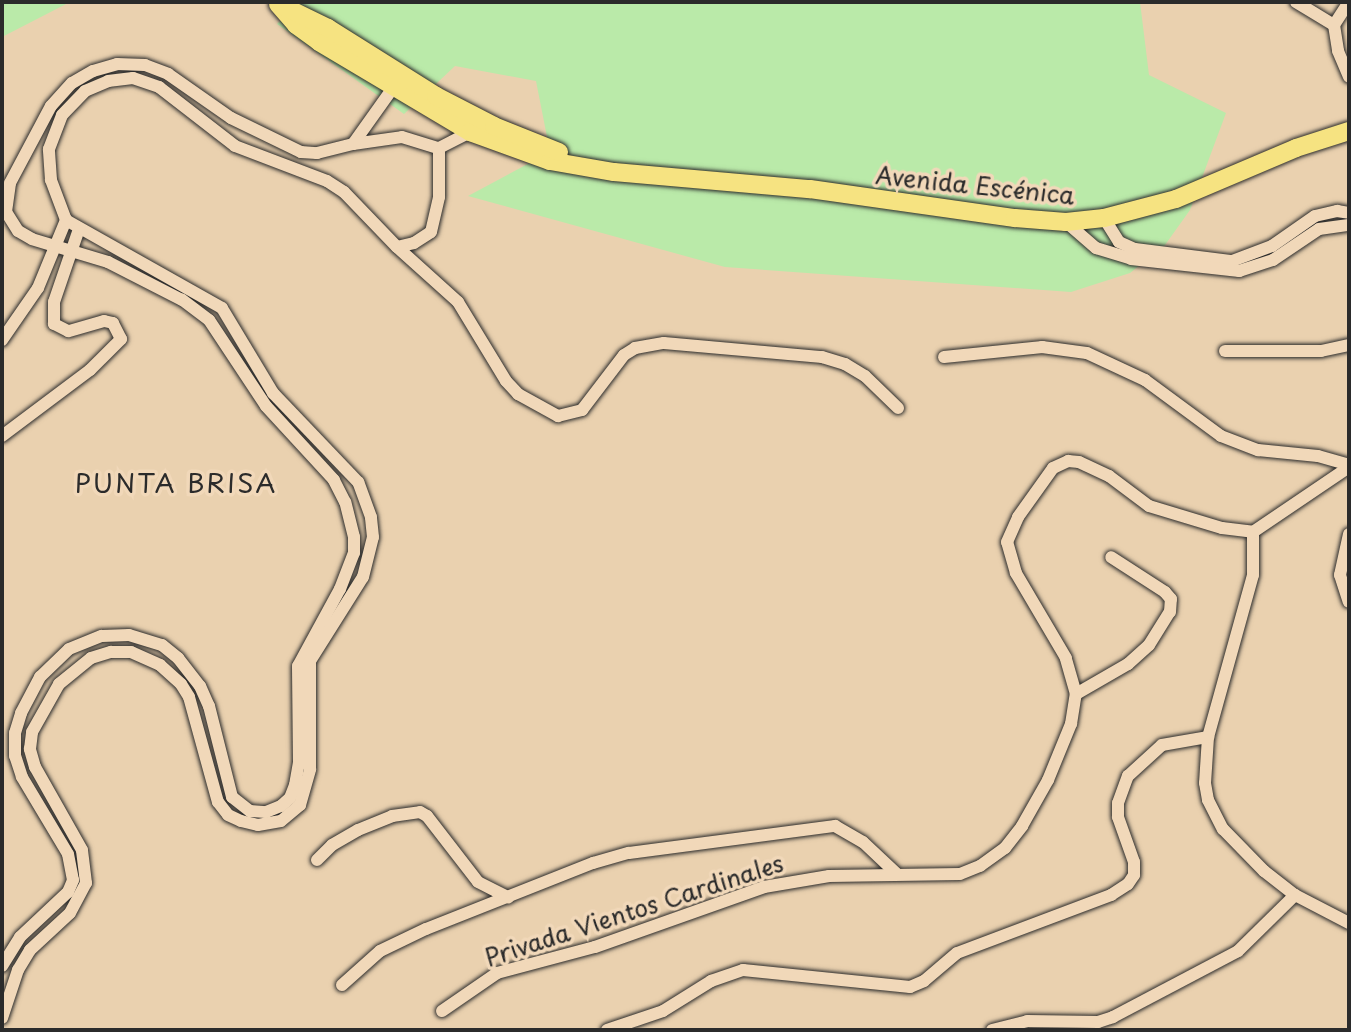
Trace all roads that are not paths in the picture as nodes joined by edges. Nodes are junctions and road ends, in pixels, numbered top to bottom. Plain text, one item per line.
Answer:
1 (1296, 2) edge
2 (1349, 2) edge
3 (277, 3) edge
4 (1334, 25) junction
5 (1349, 25) edge
6 (1349, 77) edge
7 (397, 82) junction
8 (231, 118) junction
9 (494, 126) junction
10 (1349, 131) edge
11 (470, 132) junction
12 (217, 134) junction
13 (353, 144) junction
14 (439, 148) junction
15 (23, 161) junction
16 (48, 164) junction
17 (583, 165) junction
18 (1349, 213) edge
19 (1104, 218) junction
20 (66, 220) junction
21 (1066, 222) junction
22 (1349, 225) edge
23 (79, 229) junction
24 (57, 245) junction
25 (397, 247) junction
26 (71, 250) junction
27 (2, 340) edge
28 (1349, 345) edge
29 (1225, 351) dead end
30 (944, 357) dead end
31 (898, 408) dead end
32 (2, 436) edge
33 (1349, 466) edge
34 (1253, 532) junction
35 (1349, 534) edge
36 (1111, 557) dead end
37 (1349, 602) edge
38 (59, 657) junction
39 (72, 671) junction
40 (193, 675) junction
41 (181, 684) junction
42 (1076, 694) junction
43 (1208, 737) junction
44 (317, 860) dead end
45 (896, 873) junction
46 (80, 882) junction
47 (1295, 895) junction
48 (508, 897) junction
49 (1349, 923) edge
50 (2, 966) edge
51 (342, 985) dead end
52 (6, 995) edge
53 (442, 1011) dead end
54 (2, 1018) edge
55 (607, 1030) edge
56 (992, 1030) edge

1 - 4 street
2 - 4 street
3 - 7 main road, Avenida Escénica
4 - 5 street
4 - 6 street
7 - 9 main road, Avenida Escénica
7 - 11 main road, Avenida Escénica
7 - 13 street
8 - 12 street
8 - 13 street
8 - 15 street
9 - 11 street
9 - 17 main road, Avenida Escénica
10 - 19 main road, Avenida Escénica
11 - 14 street
11 - 17 main road, Avenida Escénica
12 - 16 street
12 - 25 street
13 - 14 street
14 - 25 street
15 - 16 street
15 - 24 street
16 - 20 street
17 - 21 main road, Avenida Escénica
18 - 19 street
19 - 21 main road, Avenida Escénica
20 - 23 street
20 - 24 street
21 - 22 street
23 - 26 street
23 - 41 street
24 - 26 street
24 - 27 street
25 - 31 street
26 - 32 street
26 - 40 street
28 - 29 street
30 - 33 street
33 - 34 street
34 - 42 street
34 - 43 street
35 - 37 street
36 - 42 street
38 - 39 street
38 - 40 street
38 - 46 street
39 - 41 street
39 - 46 street
40 - 41 street
42 - 45 street, Privada Vientos Cardinales
43 - 47 street
43 - 55 street
44 - 48 street
45 - 48 street
45 - 53 street, Privada Vientos Cardinales
46 - 50 street
46 - 52 street
47 - 49 street
47 - 56 street
48 - 51 street
52 - 54 street

